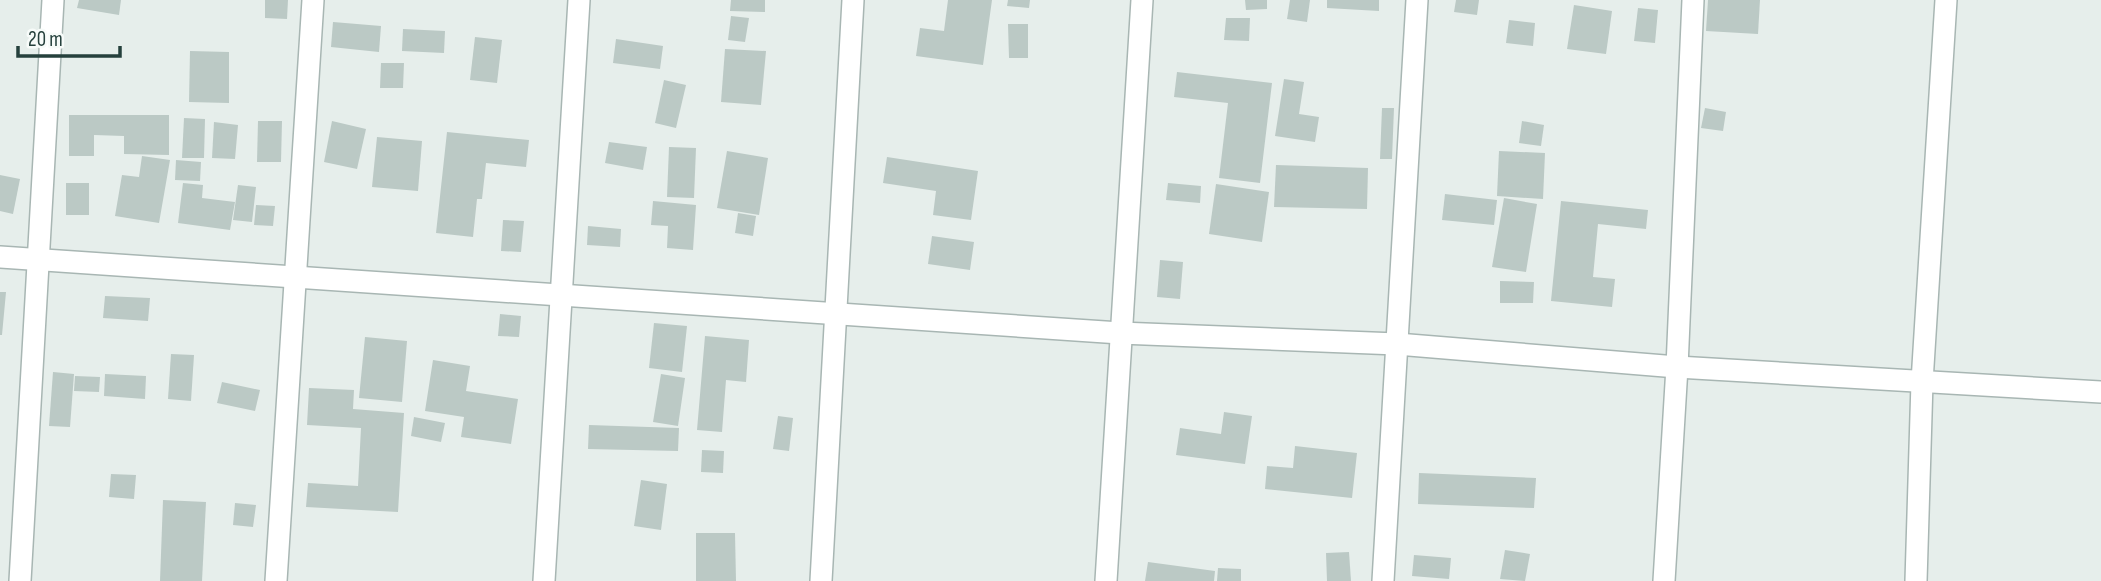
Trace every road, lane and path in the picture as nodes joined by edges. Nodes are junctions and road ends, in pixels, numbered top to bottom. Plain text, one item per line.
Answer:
1 (53, 0) edge
2 (313, 0) edge
3 (579, 0) edge
4 (853, 0) edge
5 (1142, 0) edge
6 (1417, 0) edge
7 (1693, 0) edge
8 (1945, 0) edge
9 (0, 257) edge
10 (37, 258) junction
11 (295, 279) junction
12 (562, 295) junction
13 (836, 313) junction
14 (1120, 333) junction
15 (1397, 344) junction
16 (1677, 367) junction
17 (1922, 382) junction
18 (2101, 392) edge
19 (20, 581) edge
20 (276, 581) edge
21 (544, 581) edge
22 (821, 581) edge
23 (1106, 581) edge
24 (1383, 581) edge
25 (1664, 581) edge
26 (1916, 581) edge

1 - 10 street
2 - 11 street
3 - 12 street
4 - 13 street
5 - 14 street
6 - 15 street
7 - 16 street
8 - 17 street
9 - 10 street
10 - 11 street
10 - 19 street
11 - 12 street
11 - 20 street
12 - 13 street
12 - 21 street
13 - 14 street
13 - 22 street
14 - 15 street
14 - 23 street
15 - 16 street
15 - 24 street
16 - 17 street
16 - 25 street
17 - 18 street
17 - 26 street

